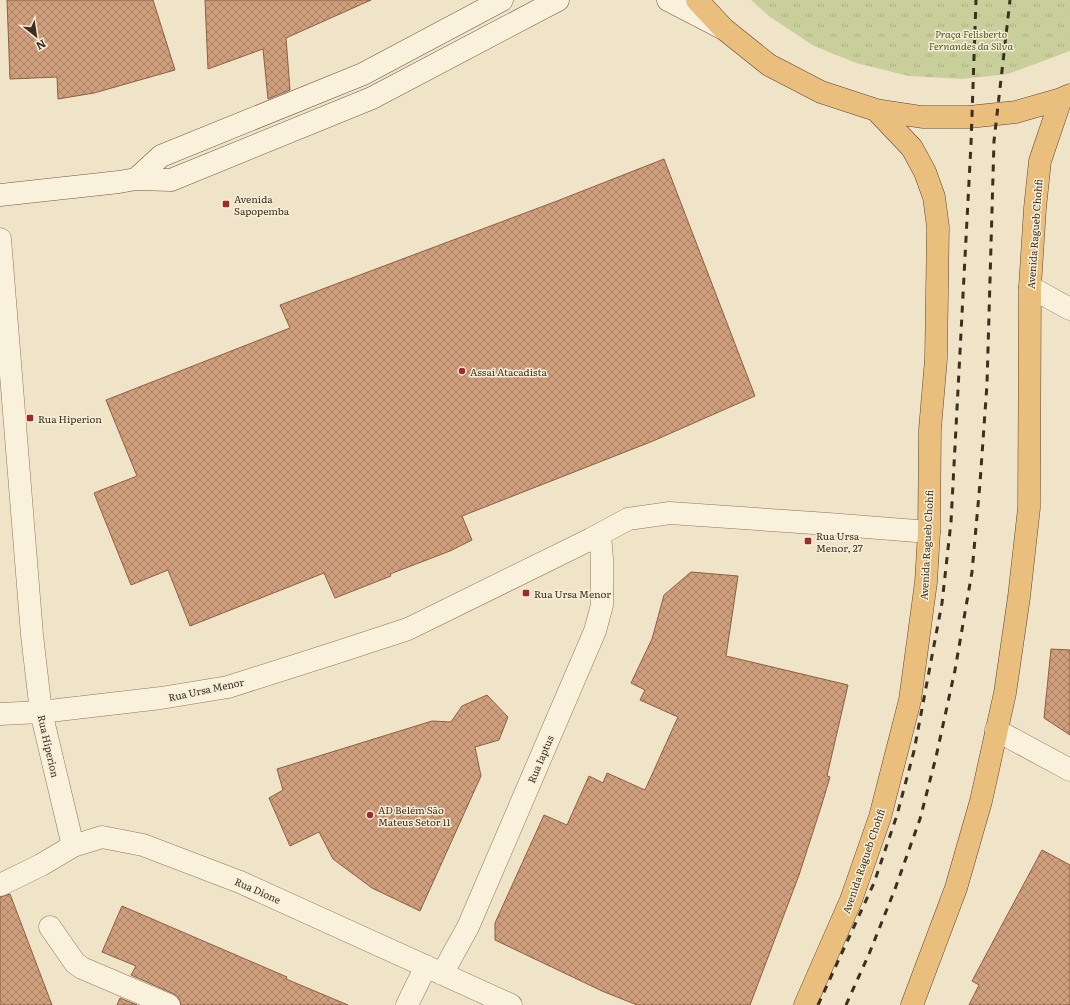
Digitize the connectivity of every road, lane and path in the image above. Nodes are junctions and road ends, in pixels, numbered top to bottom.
1 (502, 0) edge
2 (558, 0) edge
3 (668, 0) edge
4 (697, 0) edge
5 (724, 29) junction
6 (1066, 97) edge
7 (876, 110) junction
8 (136, 179) junction
9 (0, 195) edge
10 (0, 239) edge
11 (1030, 287) junction
12 (1070, 309) edge
13 (929, 532) junction
14 (600, 535) junction
15 (41, 712) junction
16 (0, 714) edge
17 (996, 730) junction
18 (1070, 770) edge
19 (73, 846) junction
20 (0, 885) edge
21 (50, 927) dead end
22 (434, 970) junction
23 (169, 1005) edge
24 (407, 1005) edge
25 (511, 1005) edge
26 (805, 1005) edge
27 (912, 1005) edge

1 - 8 street
2 - 8 street
3 - 5 street
4 - 5 highway
5 - 7 highway
6 - 7 highway
6 - 11 highway, Avenida Ragueb Chohfi
7 - 13 highway, Avenida Ragueb Chohfi
8 - 9 street
10 - 15 street, Rua Hiperion
11 - 12 street
11 - 17 highway, Avenida Ragueb Chohfi
13 - 14 street, Rua Ursa Menor
13 - 26 highway, Avenida Ragueb Chohfi
14 - 15 street, Rua Ursa Menor
14 - 22 street, Rua Iaptus
15 - 16 street, Rua Ursa Menor
15 - 19 street, Rua Hiperion
17 - 18 street
17 - 27 highway, Avenida Ragueb Chohfi
19 - 20 street, Rua Dione
19 - 22 street, Rua Dione
21 - 23 street
22 - 24 street, Rua Iaptus
22 - 25 street, Rua Dione

